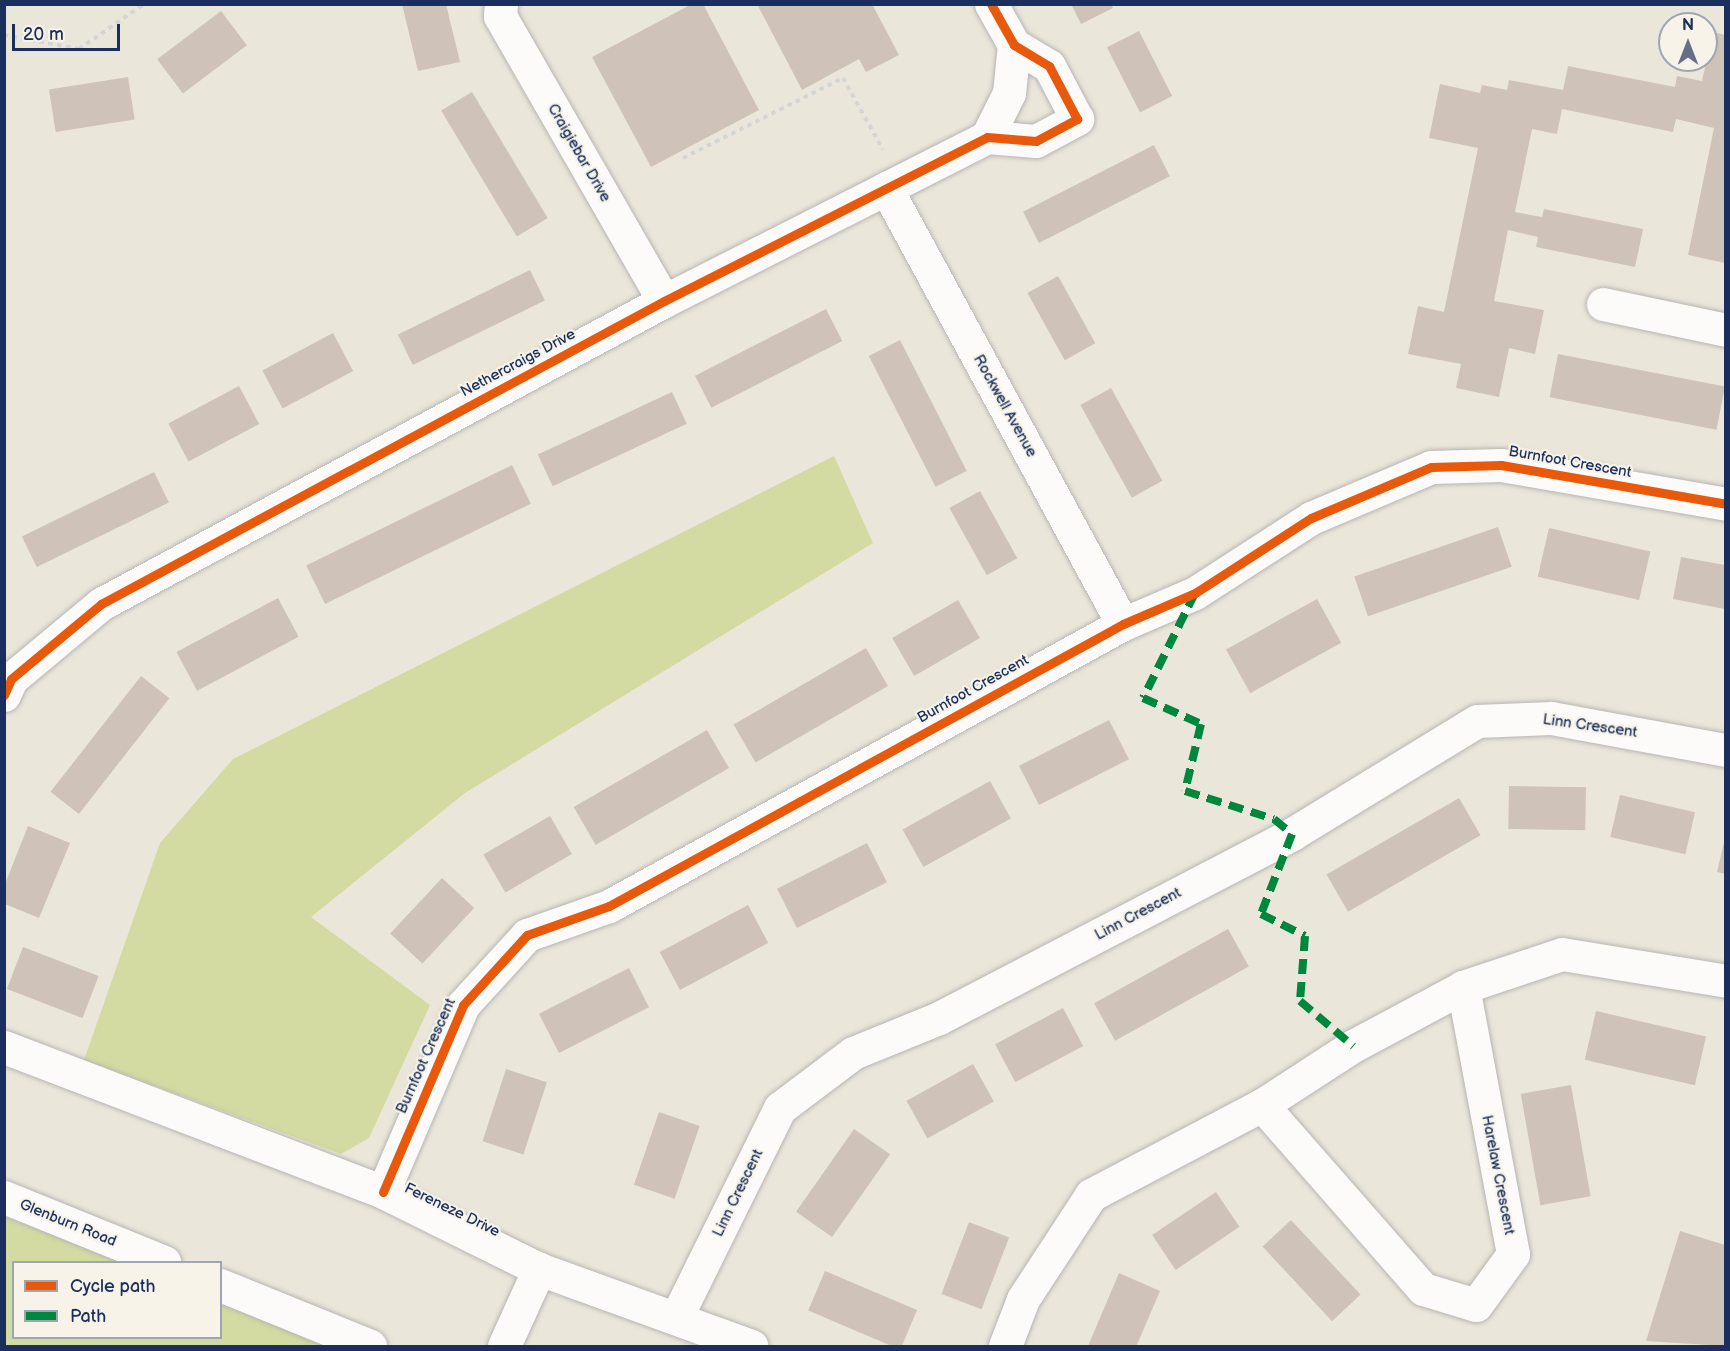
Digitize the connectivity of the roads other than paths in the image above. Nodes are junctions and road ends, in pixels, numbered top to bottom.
1 (501, 4) edge
2 (992, 4) edge
3 (1014, 45) junction
4 (987, 137) junction
5 (893, 184) junction
6 (664, 301) junction
7 (1603, 304) dead end
8 (1725, 330) edge
9 (1725, 504) edge
10 (1123, 624) junction
11 (7, 682) edge
12 (1725, 750) edge
13 (1725, 981) edge
14 (1463, 987) junction
15 (4, 1047) edge
16 (1262, 1105) junction
17 (383, 1192) junction
18 (4, 1197) edge
19 (159, 1261) edge
20 (539, 1269) junction
21 (222, 1287) edge
22 (677, 1316) junction
23 (370, 1347) edge
24 (504, 1347) edge
25 (752, 1347) edge
26 (1005, 1347) edge

1 - 6 street, Craigiebar Drive
2 - 3 street
3 - 4 street
3 - 4 street
4 - 5 street, Nethercraigs Drive
5 - 6 street, Nethercraigs Drive
5 - 10 street, Rockwell Avenue
6 - 11 street, Nethercraigs Drive
7 - 8 street
9 - 10 street, Burnfoot Crescent
10 - 17 street, Burnfoot Crescent
12 - 22 street, Linn Crescent
13 - 14 street
14 - 16 street
14 - 16 street, Harelaw Crescent
15 - 17 street, Fereneze Drive
16 - 26 street
17 - 20 street, Fereneze Drive
18 - 19 street, Glenburn Road
20 - 22 street, Fereneze Drive
20 - 24 street
21 - 23 street
22 - 25 street, Fereneze Drive

